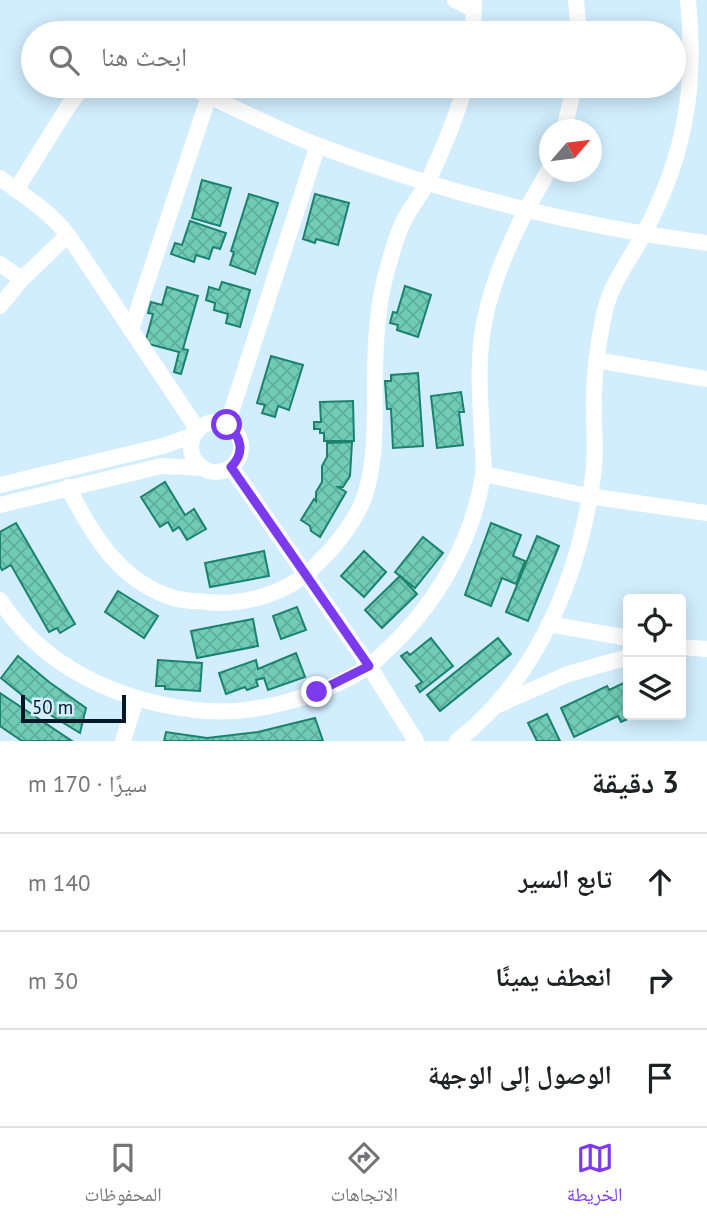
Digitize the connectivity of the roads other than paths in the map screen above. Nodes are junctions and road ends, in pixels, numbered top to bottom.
1 (455, 0) edge
2 (576, 0) edge
3 (688, 0) edge
4 (474, 5) edge
5 (578, 21) edge
6 (74, 98) edge
7 (208, 98) edge
8 (213, 98) edge
9 (461, 98) edge
10 (571, 98) edge
11 (566, 119) edge
12 (318, 145) junction
13 (0, 178) edge
14 (428, 182) junction
15 (542, 182) edge
16 (16, 190) junction
17 (526, 211) junction
18 (68, 235) junction
19 (643, 235) junction
20 (707, 243) edge
21 (0, 264) edge
22 (22, 279) junction
23 (0, 306) edge
24 (131, 330) junction
25 (596, 360) junction
26 (707, 379) edge
27 (227, 425) junction
28 (196, 432) junction
29 (231, 467) junction
30 (203, 468) junction
31 (484, 474) junction
32 (0, 485) edge
33 (68, 487) junction
34 (589, 496) junction
35 (0, 505) edge
36 (707, 513) edge
37 (306, 575) junction
38 (0, 600) edge
39 (549, 624) junction
40 (623, 637) edge
41 (686, 647) edge
42 (707, 649) edge
43 (623, 658) edge
44 (369, 666) junction
45 (136, 699) junction
46 (492, 708) junction
47 (123, 741) edge
48 (416, 741) edge
49 (457, 741) edge

1 - 4 street
2 - 5 street
3 - 19 street
6 - 16 street
7 - 24 street
8 - 12 street
9 - 14 street
10 - 11 street
12 - 14 street
12 - 27 street
13 - 16 street
14 - 17 street
14 - 37 street
15 - 17 street
16 - 18 street
17 - 19 street
17 - 31 street
18 - 22 street
18 - 24 street
19 - 20 street
19 - 25 street
21 - 22 street
22 - 23 street
24 - 28 street
25 - 26 street
25 - 34 street
27 - 28 street
27 - 29 street
28 - 30 street
28 - 32 street
29 - 30 street
29 - 37 street
30 - 33 street
31 - 34 street
31 - 44 street
33 - 35 street
33 - 37 street
34 - 36 street
34 - 39 street
37 - 44 street
38 - 45 street
39 - 40 street
39 - 46 street
41 - 42 street
43 - 46 street
44 - 45 street
44 - 48 street
45 - 47 street
46 - 49 street

